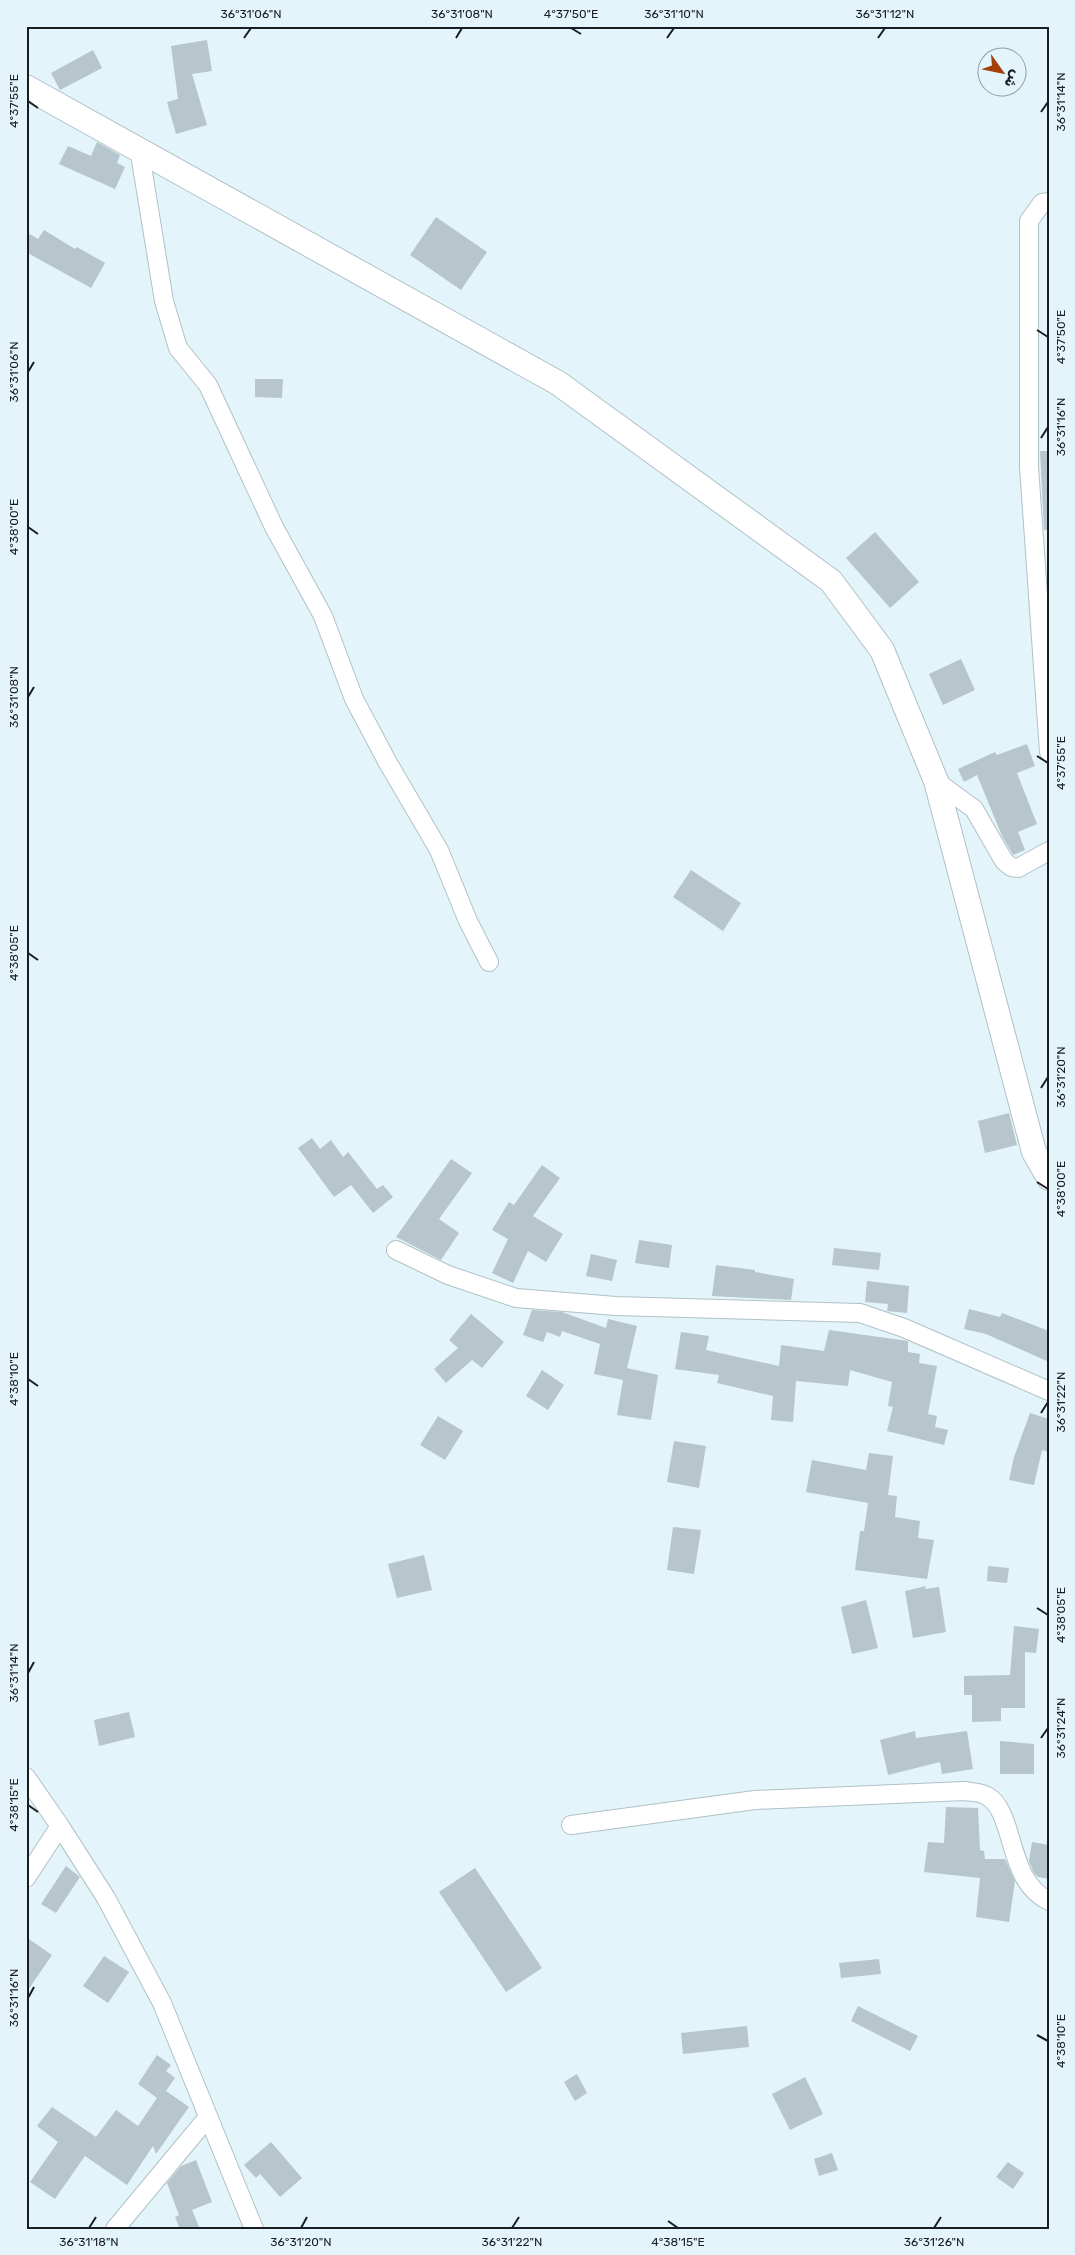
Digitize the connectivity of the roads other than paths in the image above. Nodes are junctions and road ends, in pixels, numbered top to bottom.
1 (26, 87) edge
2 (138, 148) junction
3 (1049, 202) edge
4 (1049, 752) edge
5 (936, 781) junction
6 (1049, 851) edge
7 (489, 962) dead end
8 (1049, 1178) edge
9 (396, 1250) dead end
10 (1049, 1391) edge
11 (26, 1777) edge
12 (570, 1825) dead end
13 (60, 1826) junction
14 (26, 1878) edge
15 (1049, 1901) edge
16 (208, 2117) junction
17 (115, 2229) edge
18 (254, 2229) edge

1 - 2 street
2 - 5 street
2 - 7 street
3 - 4 street
5 - 6 street
5 - 8 street
9 - 10 street
11 - 13 street
12 - 15 street
13 - 14 street
13 - 16 street
16 - 17 street
16 - 18 street

